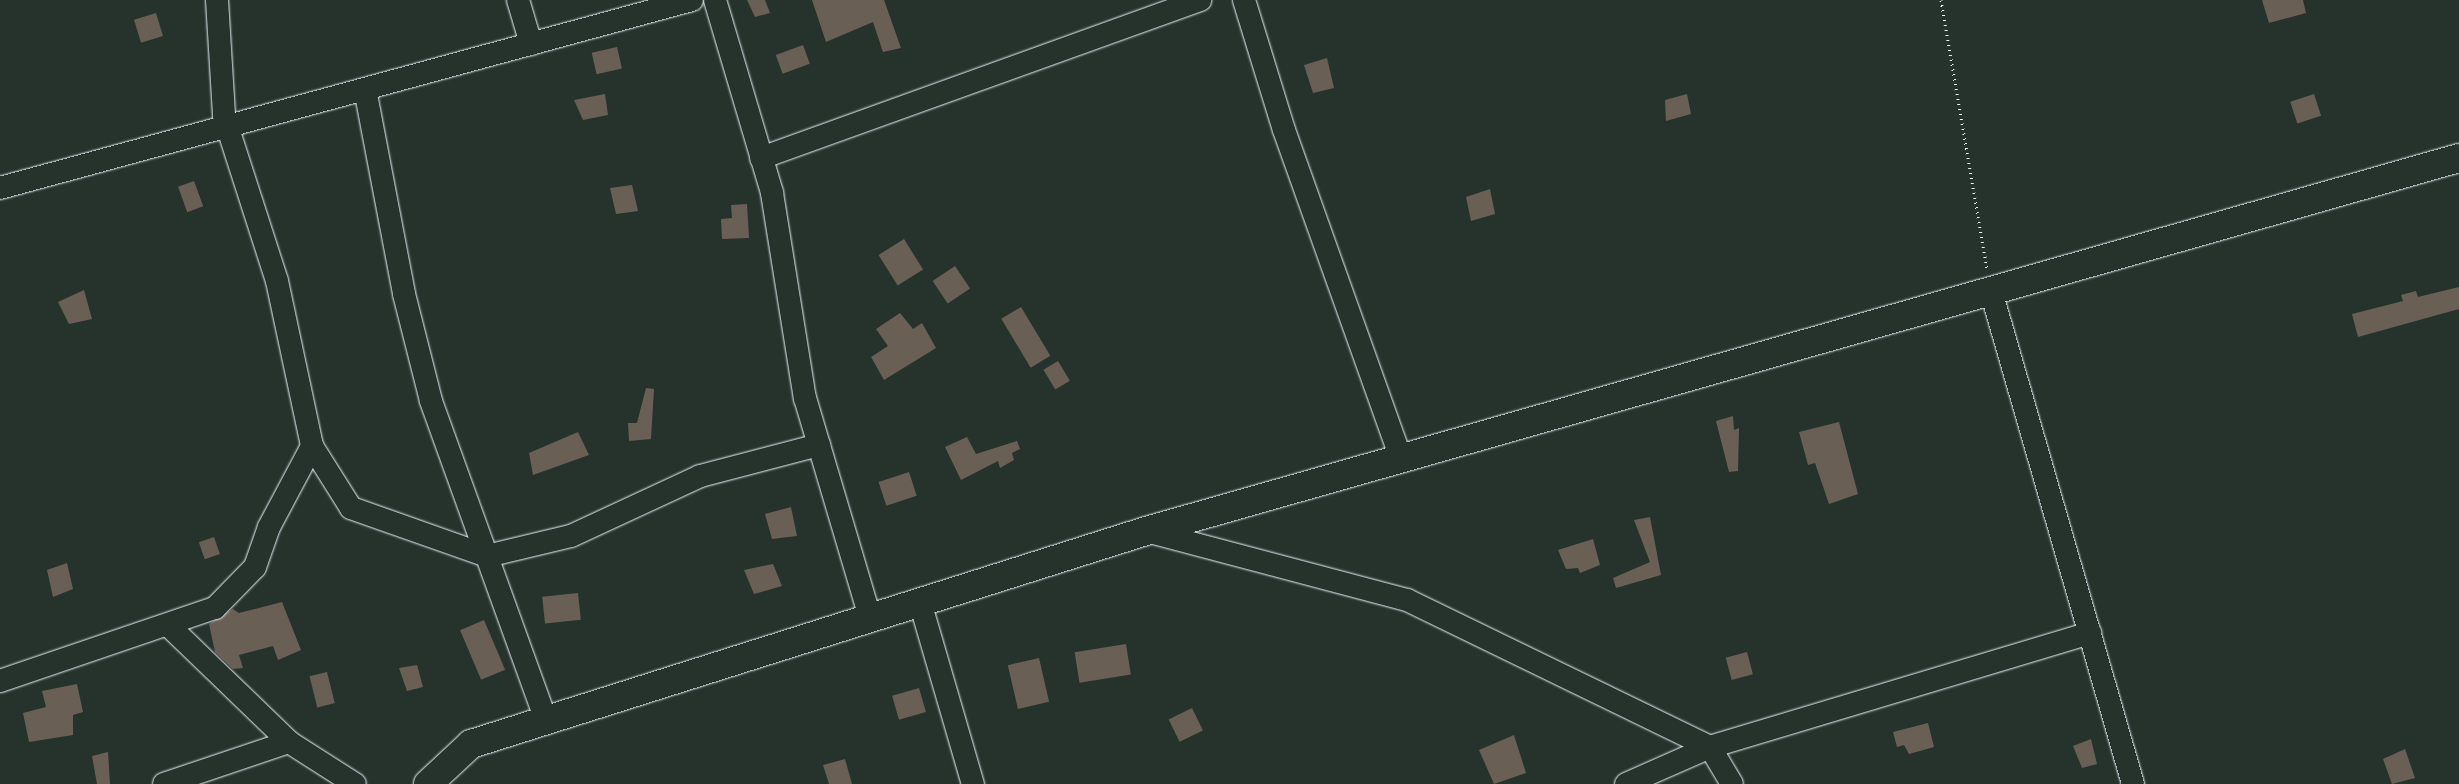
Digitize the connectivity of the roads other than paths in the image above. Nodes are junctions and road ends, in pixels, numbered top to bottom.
1 (217, 0) edge
2 (518, 0) edge
3 (692, 0) edge
4 (715, 0) edge
5 (1200, 0) edge
6 (1244, 0) edge
7 (531, 44) junction
8 (365, 89) junction
9 (227, 126) junction
10 (762, 158) junction
11 (2459, 158) edge
12 (0, 188) edge
13 (1991, 291) junction
14 (819, 445) junction
15 (312, 446) junction
16 (1400, 459) junction
17 (1146, 532) junction
18 (487, 556) junction
19 (920, 602) junction
20 (870, 618) junction
21 (168, 625) junction
22 (2090, 633) junction
23 (0, 681) edge
24 (546, 720) junction
25 (289, 742) junction
26 (1710, 747) junction
27 (164, 784) edge
28 (355, 784) edge
29 (428, 784) edge
30 (973, 784) edge
31 (1626, 784) edge
32 (1732, 784) edge
33 (2133, 784) edge

1 - 9 street
2 - 7 street
3 - 7 street
4 - 10 street
5 - 10 street
6 - 16 street
7 - 8 street
8 - 9 street
8 - 18 street
9 - 12 street
9 - 15 street
10 - 14 street
11 - 13 main road
13 - 16 main road
13 - 22 street
14 - 18 street
14 - 20 street
15 - 18 street
15 - 21 street
16 - 17 main road
17 - 19 main road
17 - 26 street
18 - 24 street
19 - 20 main road
19 - 30 street
20 - 24 main road
21 - 23 street
21 - 25 street
22 - 26 street
22 - 33 street
24 - 29 main road
25 - 27 street
25 - 28 street
26 - 31 street
26 - 32 street

